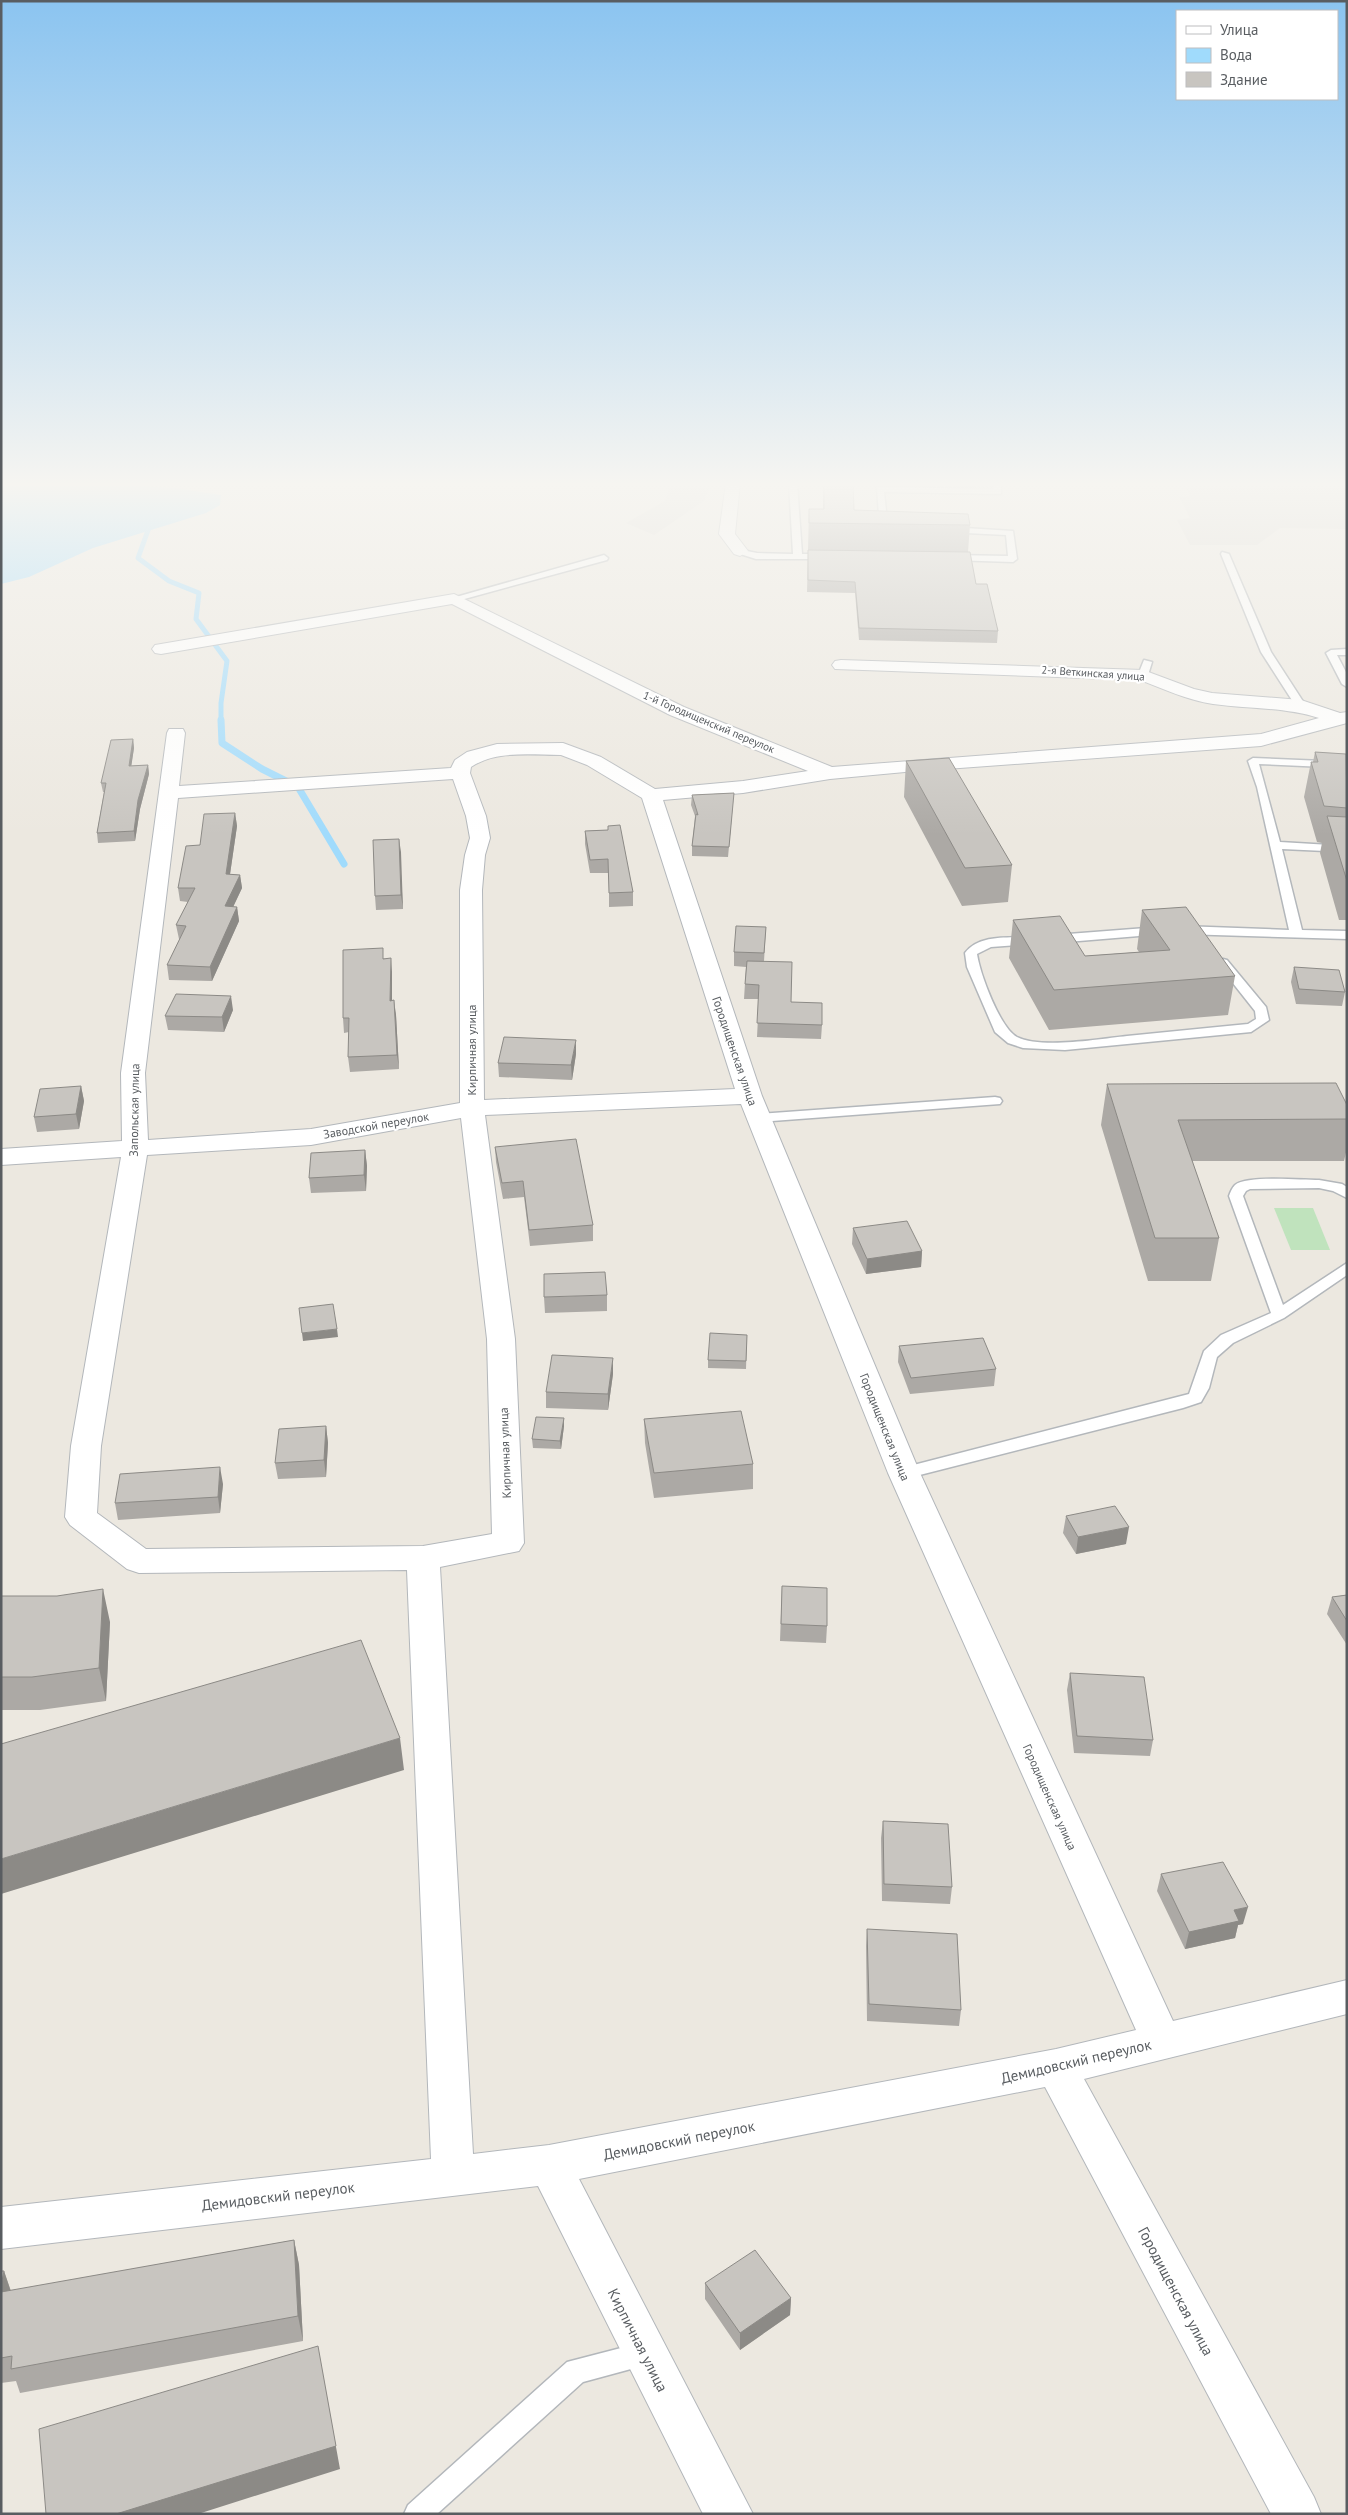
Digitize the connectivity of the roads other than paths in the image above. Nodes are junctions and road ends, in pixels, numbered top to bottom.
1 (446, 600) edge
2 (457, 600) edge
3 (1244, 600) edge
4 (160, 649) dead end
5 (1347, 652) edge
6 (841, 665) dead end
7 (1347, 684) edge
8 (1301, 706) junction
9 (1343, 718) edge
10 (176, 733) dead end
11 (1245, 741) junction
12 (1253, 761) junction
13 (1347, 765) edge
14 (460, 773) junction
15 (830, 774) junction
16 (169, 793) junction
17 (651, 795) junction
18 (1276, 845) junction
19 (1347, 849) edge
20 (1196, 929) junction
21 (1296, 932) junction
22 (1347, 935) edge
23 (995, 1101) dead end
24 (754, 1107) junction
25 (472, 1108) junction
26 (135, 1149) junction
27 (1, 1157) edge
28 (1347, 1194) edge
29 (1347, 1268) edge
30 (1278, 1315) junction
31 (904, 1473) junction
32 (423, 1558) junction
33 (1347, 1997) edge
34 (1162, 2042) junction
35 (1056, 2067) junction
36 (548, 2165) junction
37 (453, 2176) junction
38 (1, 2228) edge
39 (646, 2353) junction
40 (417, 2514) edge
41 (729, 2514) edge
42 (1297, 2514) edge

1 - 4 street
2 - 15 street, 1-й Городищенский переулок
3 - 8 lane
5 - 7 lane
6 - 8 street, 2-я Веткинская улица
8 - 9 street, 2-я Веткинская улица
9 - 11 street
10 - 16 street, Запольская улица
11 - 12 lane
11 - 15 street
12 - 13 lane
12 - 18 lane
14 - 16 street
14 - 17 street
14 - 25 street, Кирпичная улица
15 - 17 street
16 - 26 street, Запольская улица
17 - 24 street, Городищенская улица
18 - 19 lane
18 - 21 lane
20 - 20 lane
20 - 21 lane
21 - 22 lane
23 - 24 lane
24 - 25 street, Заводской переулок
24 - 31 street, Городищенская улица
25 - 26 street, Заводской переулок
25 - 32 street, Кирпичная улица
26 - 27 street, Заводской переулок
26 - 32 street, Запольская улица
28 - 30 lane
29 - 30 lane
30 - 31 lane
31 - 34 street, Городищенская улица
32 - 37 street
33 - 34 street, Демидовский переулок
34 - 35 street, Демидовский переулок
35 - 36 street, Демидовский переулок
35 - 42 street, Городищенская улица
36 - 37 street, Демидовский переулок
36 - 39 street, Кирпичная улица
37 - 38 street, Демидовский переулок
39 - 40 lane
39 - 41 street, Кирпичная улица

